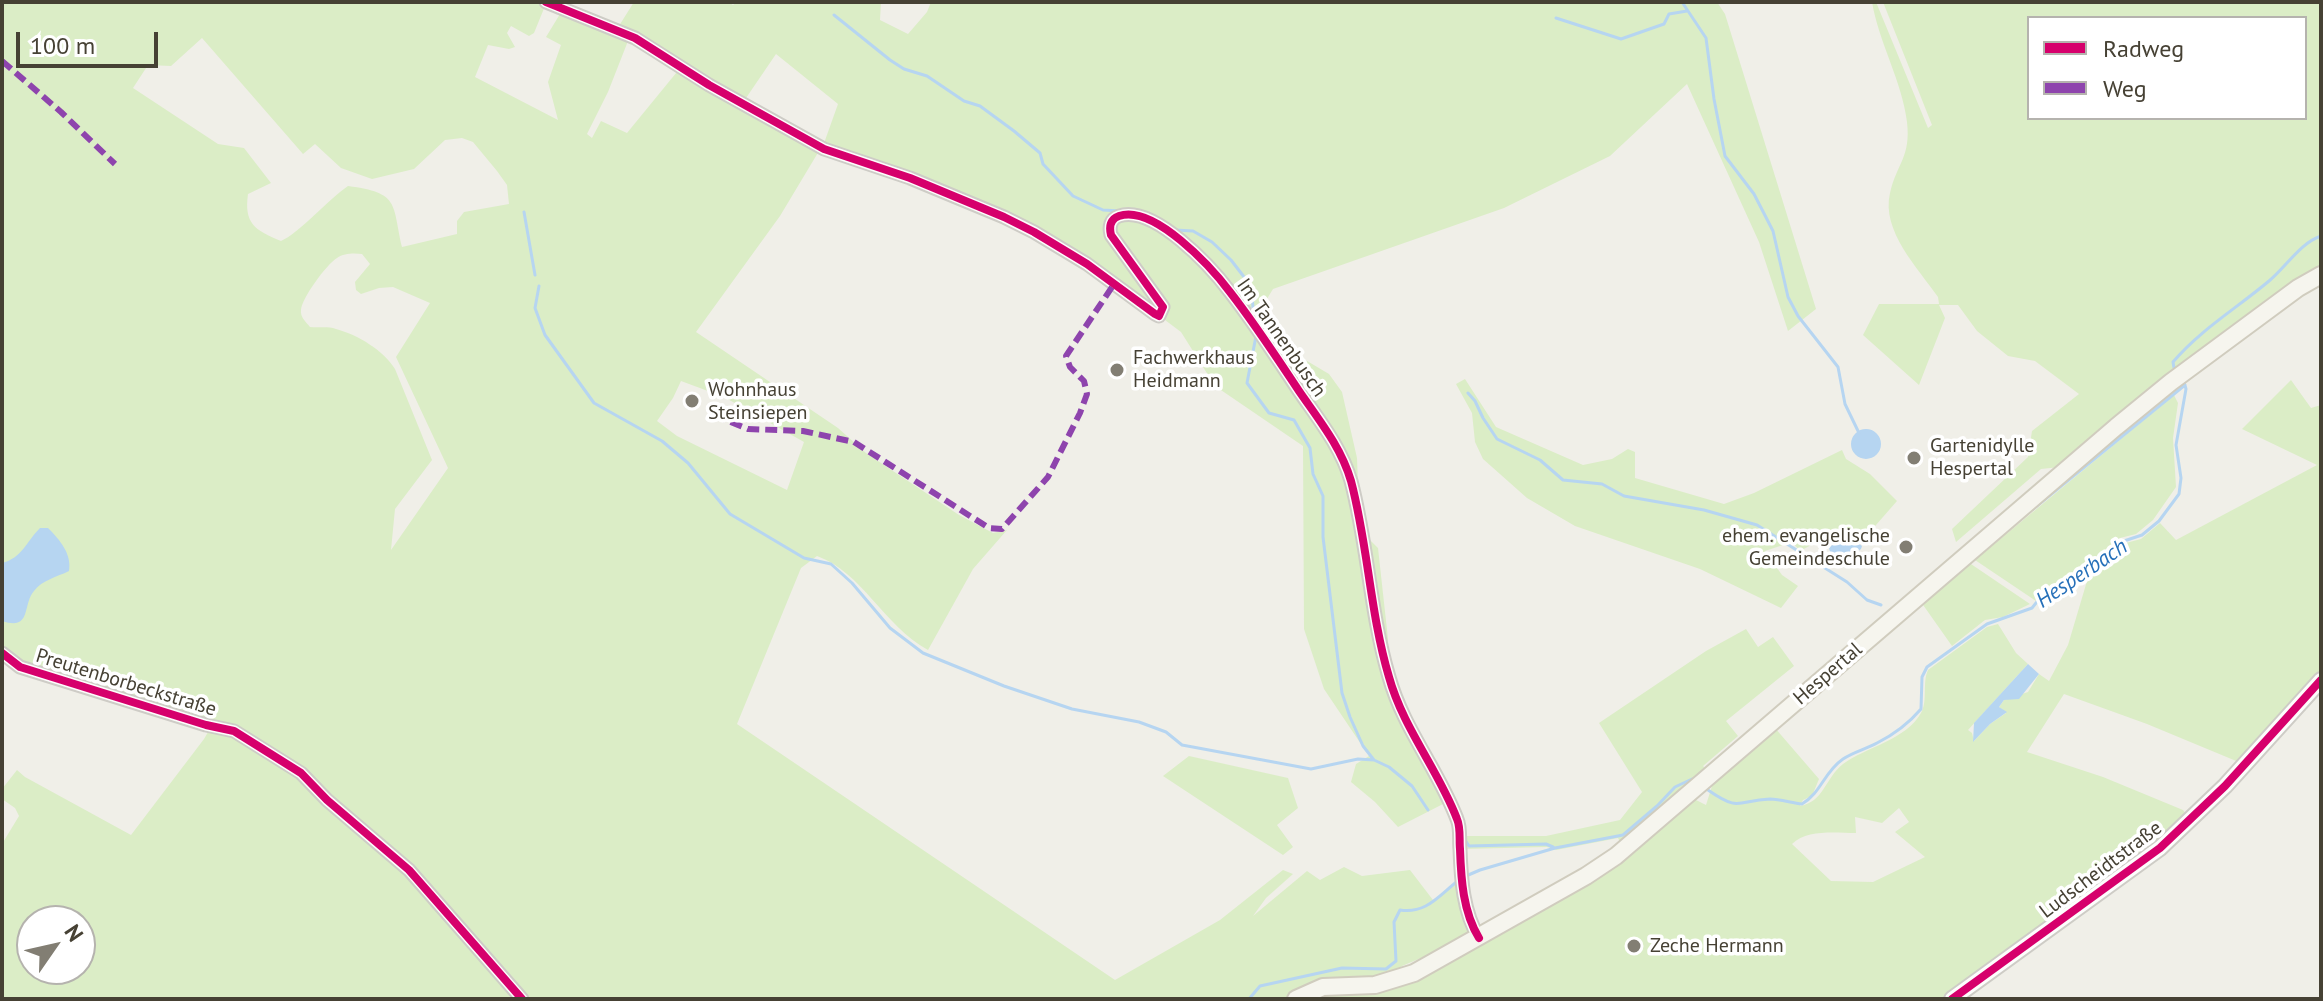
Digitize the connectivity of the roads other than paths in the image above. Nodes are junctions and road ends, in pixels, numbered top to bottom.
1 (546, 2) edge
2 (2321, 275) edge
3 (2, 653) edge
4 (2321, 680) edge
5 (1479, 938) junction
6 (522, 999) edge
7 (1296, 999) edge
8 (1952, 999) edge

1 - 5 street, Im Tannenbusch
2 - 5 main road, Hespertal
3 - 6 street, Preutenborbeckstraße
4 - 8 street, Ludscheidtstraße
5 - 7 main road, Hespertal

